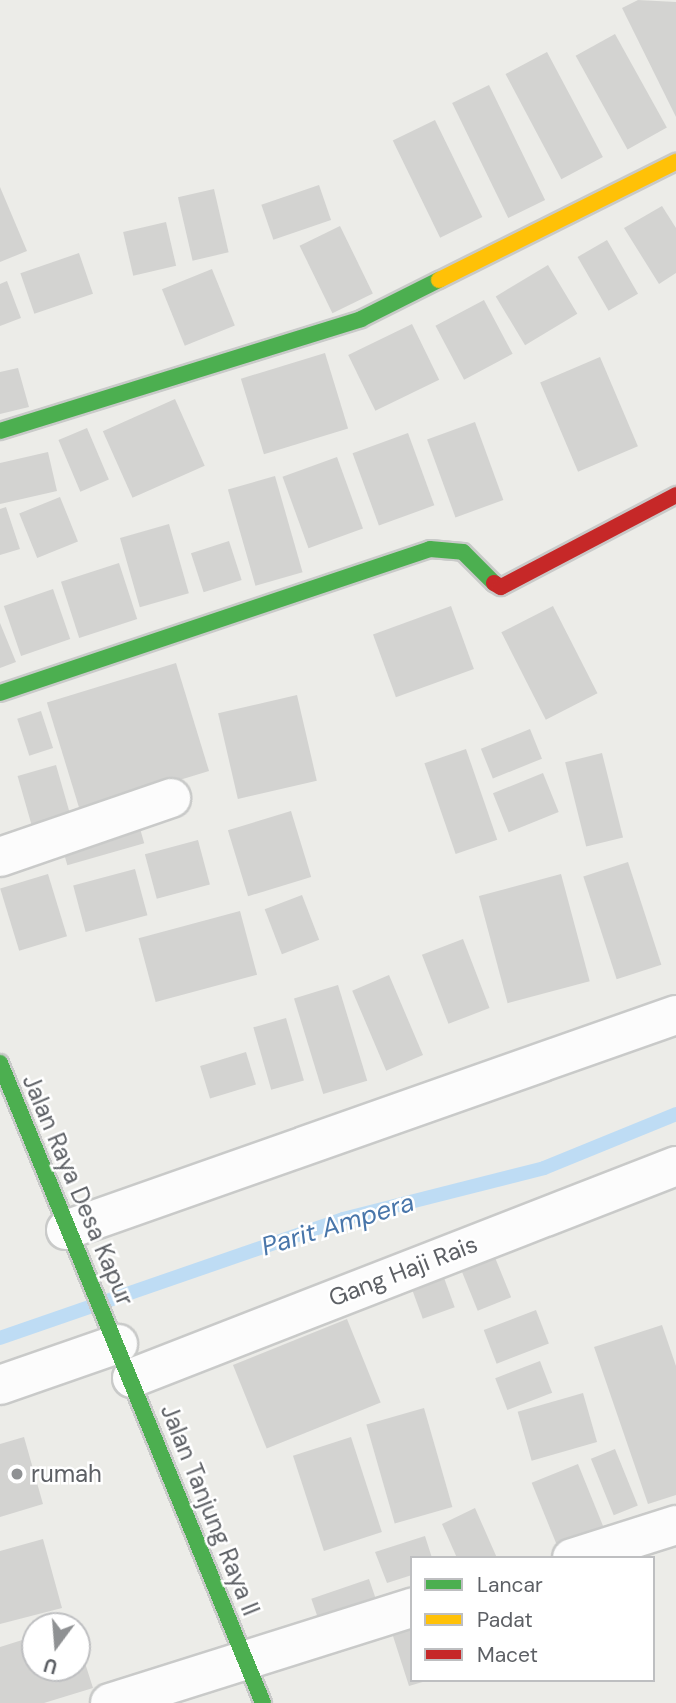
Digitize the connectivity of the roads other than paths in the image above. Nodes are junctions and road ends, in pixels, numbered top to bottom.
1 (676, 162) edge
2 (0, 431) edge
3 (676, 495) edge
4 (0, 693) edge
5 (171, 798) dead end
6 (0, 857) edge
7 (676, 1015) edge
8 (0, 1063) edge
9 (676, 1166) edge
10 (69, 1237) junction
11 (121, 1352) junction
12 (0, 1385) edge
13 (676, 1525) edge
14 (578, 1556) edge
15 (410, 1609) edge
16 (247, 1661) junction
17 (110, 1703) edge
18 (263, 1703) edge

1 - 2 street
3 - 4 street
5 - 6 street
7 - 10 street
8 - 10 street, Jalan Raya Desa Kapur
9 - 11 street, Gang Haji Rais
10 - 11 street, Jalan Raya Desa Kapur
11 - 12 street, Gang Haji Rais
11 - 16 street, Jalan Tanjung Raya II
13 - 14 street
15 - 16 street
16 - 17 street
16 - 18 street, Jalan Tanjung Raya II

